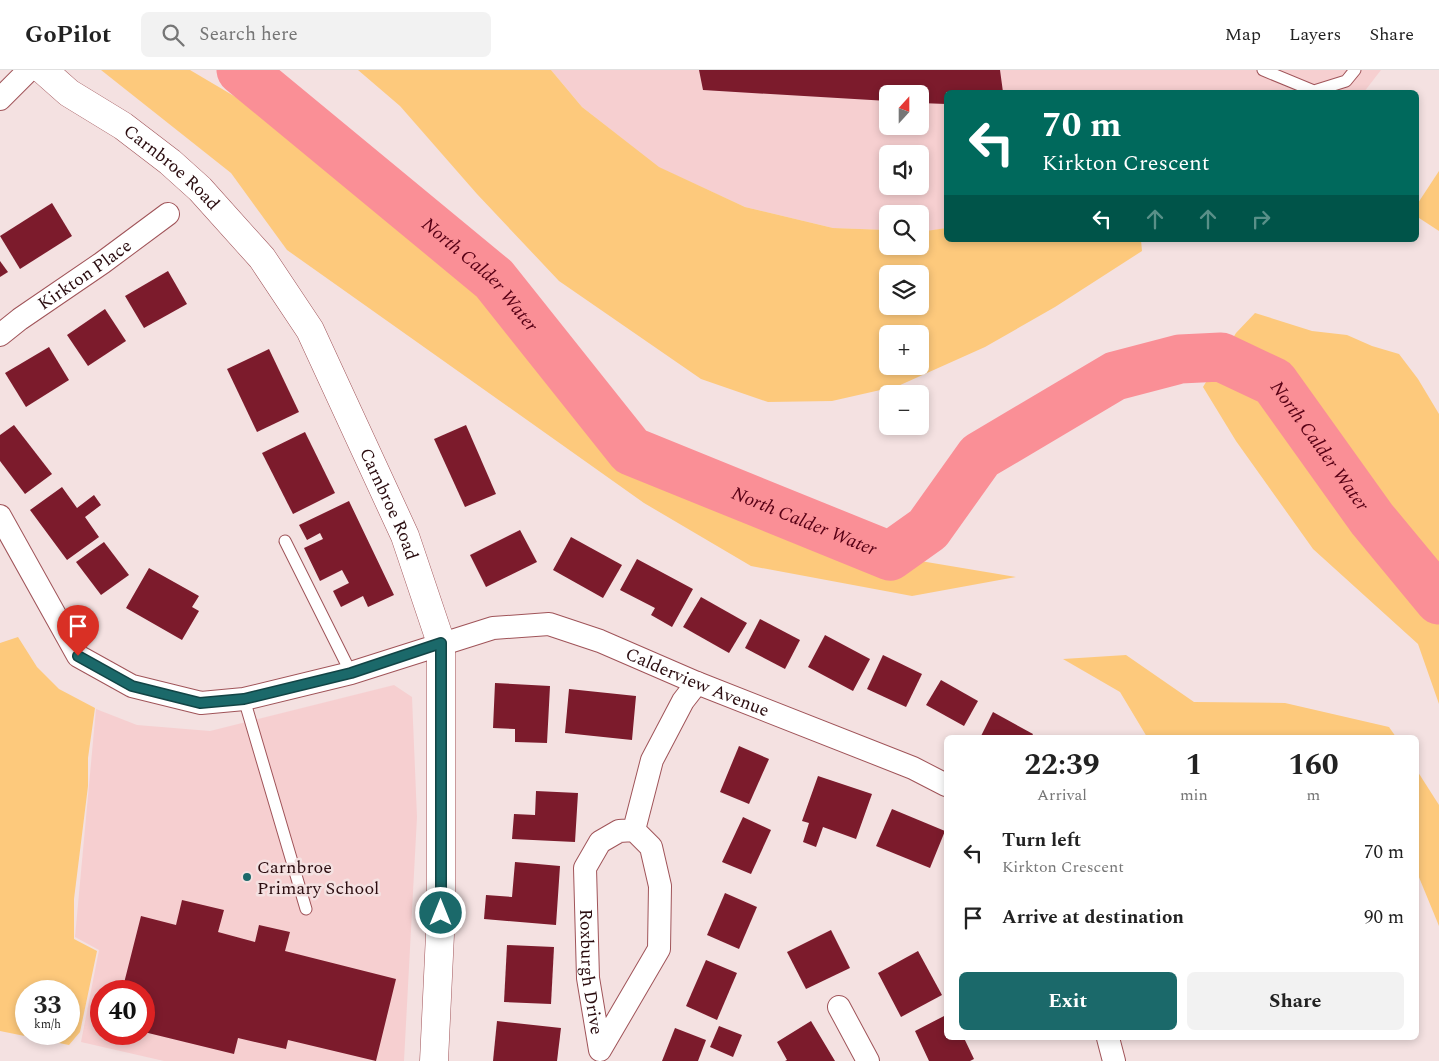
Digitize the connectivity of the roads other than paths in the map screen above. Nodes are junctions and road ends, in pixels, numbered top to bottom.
1 (29, 70) edge
2 (43, 70) edge
3 (1263, 70) edge
4 (1355, 70) edge
5 (1312, 90) edge
6 (1318, 90) edge
7 (0, 99) edge
8 (168, 214) dead end
9 (0, 335) edge
10 (0, 516) edge
11 (285, 542) dead end
12 (441, 643) junction
13 (351, 673) junction
14 (697, 683) junction
15 (244, 699) junction
16 (944, 784) edge
17 (634, 830) junction
18 (306, 909) dead end
19 (840, 1007) dead end
20 (1109, 1040) edge
21 (434, 1061) edge
22 (868, 1061) edge
23 (1114, 1061) edge

1 - 7 street
2 - 12 street, Carnbroe Road
3 - 5 lane
4 - 6 lane
8 - 9 street, Kirkton Place
10 - 15 street, Calderview Avenue
11 - 13 lane
12 - 13 street, Calderview Avenue
12 - 14 street, Calderview Avenue
12 - 21 street, Carnbroe Road
13 - 15 street, Calderview Avenue
14 - 16 street, Calderview Avenue
14 - 17 street
15 - 18 lane
17 - 17 street, Roxburgh Drive
19 - 22 street
20 - 23 street

